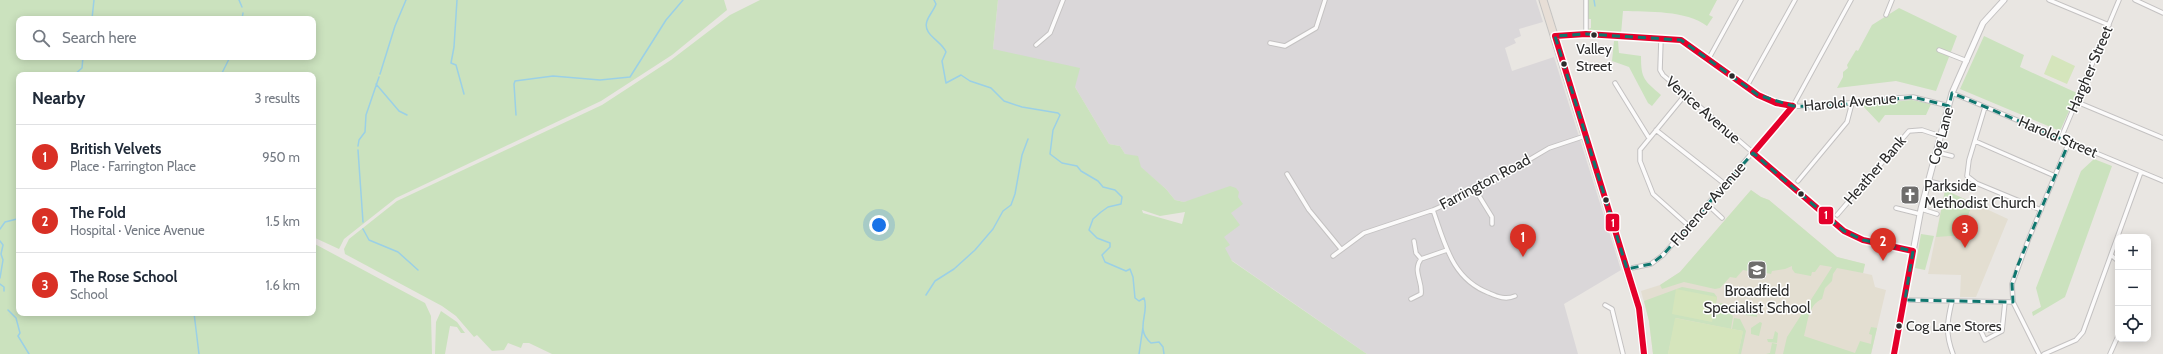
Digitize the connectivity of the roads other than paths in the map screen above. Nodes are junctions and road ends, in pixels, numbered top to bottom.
1 (1063, 0) edge
2 (1325, 0) edge
3 (1543, 0) edge
4 (1586, 0) edge
5 (1741, 0) edge
6 (1795, 0) edge
7 (1849, 0) edge
8 (1892, 0) edge
9 (2004, 0) edge
10 (2049, 0) edge
11 (2119, 0) edge
12 (2134, 0) edge
13 (2150, 0) edge
14 (2148, 6) junction
15 (2163, 13) edge
16 (1886, 15) dead end
17 (2109, 25) junction
18 (1586, 34) junction
19 (1555, 36) junction
20 (1660, 39) junction
21 (1270, 43) dead end
22 (1036, 45) dead end
23 (1939, 50) dead end
24 (1708, 60) junction
25 (1967, 60) junction
26 (1615, 83) dead end
27 (1746, 88) junction
28 (1952, 93) junction
29 (1685, 95) junction
30 (2077, 102) junction
31 (1852, 103) junction
32 (1793, 106) junction
33 (1949, 106) junction
34 (1985, 107) junction
35 (1656, 130) junction
36 (1586, 135) junction
37 (1940, 136) junction
38 (1649, 138) junction
39 (2061, 138) junction
40 (2163, 138) edge
41 (1975, 141) junction
42 (2069, 142) junction
43 (1936, 152) junction
44 (1752, 153) junction
45 (1952, 156) dead end
46 (2141, 172) junction
47 (1287, 174) dead end
48 (2055, 176) junction
49 (1798, 181) dead end
50 (1928, 181) junction
51 (2163, 181) edge
52 (1726, 185) junction
53 (1945, 185) dead end
54 (1476, 191) junction
55 (1708, 205) junction
56 (1896, 208) dead end
57 (1433, 210) junction
58 (2040, 210) junction
59 (1920, 212) junction
60 (1937, 214) dead end
61 (1836, 215) dead end
62 (1722, 218) dead end
63 (1492, 224) dead end
64 (1690, 227) junction
65 (1414, 241) dead end
66 (1341, 249) junction
67 (1447, 250) junction
68 (1913, 252) junction
69 (2111, 255) junction
70 (1333, 256) dead end
71 (2115, 258) edge
72 (1420, 259) junction
73 (1627, 269) junction
74 (1515, 296) dead end
75 (1411, 299) dead end
76 (1905, 300) junction
77 (1952, 301) junction
78 (2005, 302) junction
79 (2013, 302) junction
80 (1605, 305) dead end
81 (2002, 331) junction
82 (2115, 342) edge
83 (1623, 354) edge
84 (1644, 354) edge
85 (1894, 354) edge
86 (1953, 354) edge
87 (2039, 354) edge
88 (2044, 354) edge
89 (2110, 354) edge

1 - 22 street
2 - 21 street
3 - 19 highway
4 - 18 street
5 - 24 street
6 - 27 street
7 - 32 street, Florence Avenue
8 - 16 street
9 - 25 street, Cog Lane
10 - 17 street
11 - 17 street, Hargher Street
12 - 14 street
13 - 14 street
14 - 15 street
17 - 30 street, Hargher Street
18 - 19 street, Harold Avenue
18 - 20 street, Harold Avenue
19 - 36 highway
20 - 24 street, Harold Avenue
20 - 29 street, Venice Avenue
23 - 25 street
24 - 27 street, Harold Avenue
25 - 28 street, Cog Lane
26 - 38 street
27 - 32 street, Harold Avenue
28 - 33 street, Cog Lane
28 - 34 street, Harold Street
29 - 35 street
29 - 44 street, Venice Avenue
30 - 39 street, Hargher Street
30 - 40 street
31 - 32 street, Harold Avenue
31 - 33 street, Harold Avenue
31 - 49 street
32 - 44 street, Florence Avenue
33 - 37 street, Cog Lane
34 - 39 street, Harold Street
34 - 41 street
35 - 38 street
35 - 52 street
36 - 54 street, Farrington Road
36 - 73 highway
37 - 43 street, Cog Lane
37 - 61 street, Heather Bank
38 - 64 street
39 - 42 street, Harold Street
41 - 48 street
41 - 58 street
42 - 46 street, Harold Street
42 - 48 street
43 - 45 street
43 - 50 street, Cog Lane
44 - 52 street, Florence Avenue
44 - 68 street, Venice Avenue
46 - 51 street, Harold Street
46 - 69 street
47 - 66 street
48 - 58 street
50 - 53 street
50 - 59 street, Cog Lane
52 - 55 street, Florence Avenue
54 - 57 street, Farrington Road
54 - 63 street
55 - 62 street
55 - 64 street, Florence Avenue
56 - 59 street
57 - 66 street, Farrington Road
57 - 67 street
58 - 79 street
59 - 60 street
59 - 68 street, Cog Lane
64 - 73 street, Florence Avenue
65 - 72 street
66 - 70 street, Farrington Road
67 - 72 street
67 - 74 street
68 - 76 street, Cog Lane
69 - 71 street
69 - 88 street
72 - 75 street
73 - 84 highway
76 - 77 street
76 - 85 street, Cog Lane
77 - 78 street
77 - 86 street
78 - 79 street
78 - 81 street
79 - 87 street
80 - 83 street
81 - 81 street
82 - 89 street

